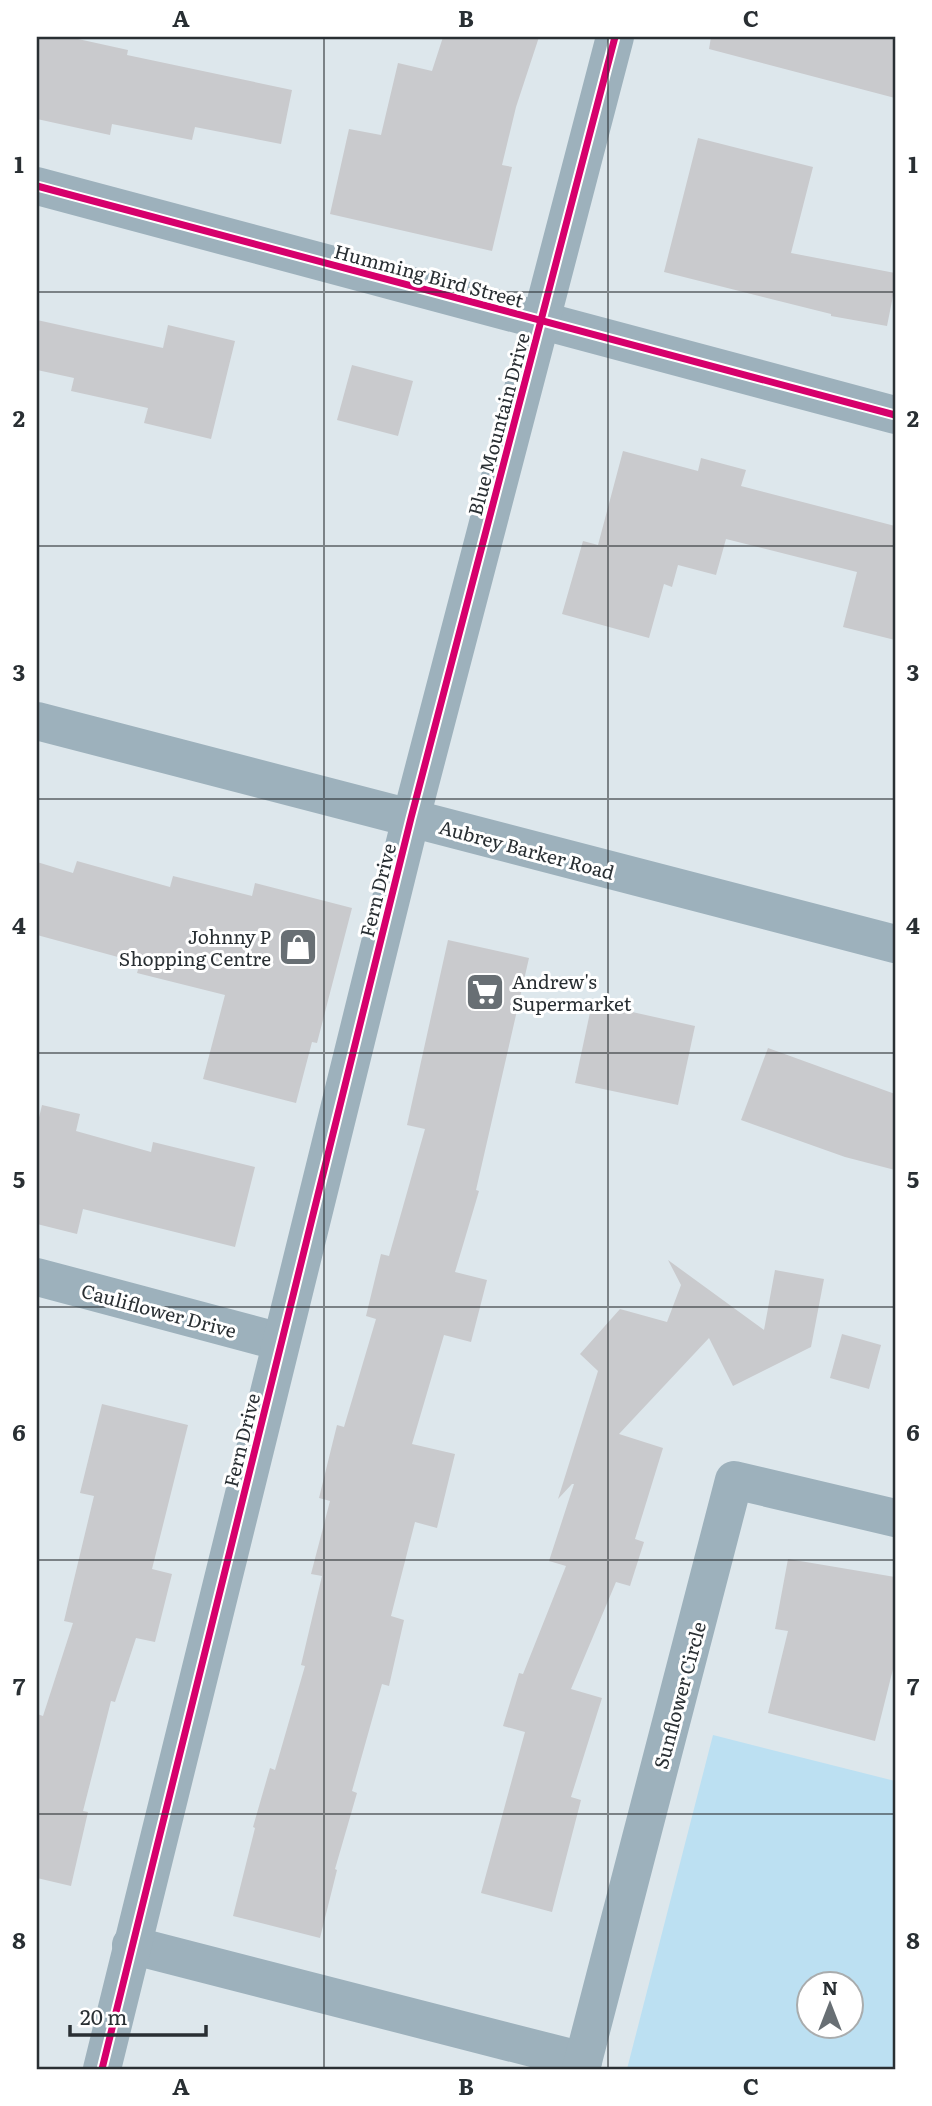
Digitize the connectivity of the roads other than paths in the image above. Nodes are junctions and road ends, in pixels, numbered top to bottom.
1 (615, 37) edge
2 (37, 186) edge
3 (541, 321) junction
4 (895, 415) edge
5 (37, 722) edge
6 (411, 818) junction
7 (895, 944) edge
8 (37, 1277) edge
9 (281, 1342) junction
10 (895, 1518) edge
11 (131, 1945) junction
12 (582, 2065) edge
13 (102, 2069) edge

1 - 3 street, Blue Mountain Drive
2 - 3 street, Humming Bird Street
3 - 4 street, Humming Bird Street
3 - 6 street, Blue Mountain Drive
5 - 6 street, Aubrey Barker Road
6 - 7 street, Aubrey Barker Road
6 - 9 street, Fern Drive
8 - 9 street, Cauliflower Drive
9 - 11 street, Fern Drive
10 - 12 street, Sunflower Circle
11 - 12 street
11 - 13 street, Fern Drive

